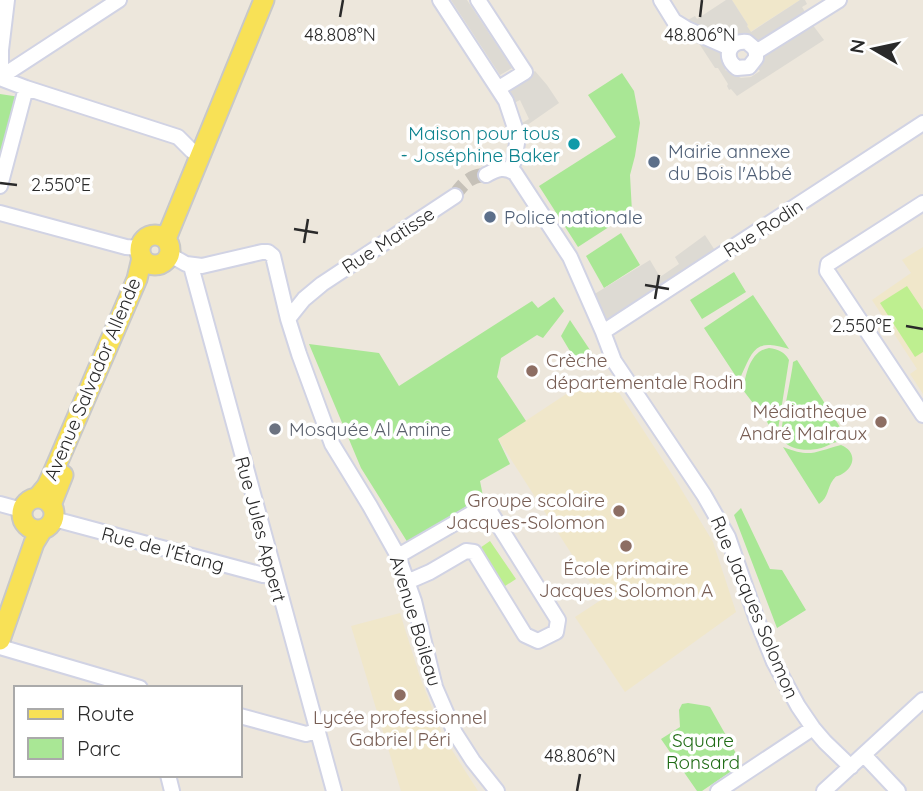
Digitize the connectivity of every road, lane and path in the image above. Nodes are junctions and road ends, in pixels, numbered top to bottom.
1 (7, 0) edge
2 (119, 0) edge
3 (254, 0) edge
4 (264, 0) edge
5 (440, 0) edge
6 (478, 0) edge
7 (661, 0) edge
8 (839, 0) edge
9 (730, 48) junction
10 (756, 52) junction
11 (0, 77) edge
12 (26, 88) junction
13 (499, 88) junction
14 (923, 123) edge
15 (192, 151) junction
16 (510, 170) junction
17 (486, 175) tunnel mouth
18 (0, 186) edge
19 (455, 197) tunnel mouth
20 (923, 203) edge
21 (0, 213) edge
22 (155, 250) junction
23 (191, 266) junction
24 (322, 284) junction
25 (281, 288) junction
26 (288, 319) junction
27 (603, 332) junction
28 (923, 415) edge
29 (0, 504) edge
30 (39, 515) junction
31 (398, 556) junction
32 (274, 576) junction
33 (407, 582) junction
34 (0, 610) edge
35 (0, 640) edge
36 (0, 647) edge
37 (133, 686) edge
38 (923, 700) edge
39 (242, 717) edge
40 (813, 729) junction
41 (317, 731) junction
42 (864, 755) junction
43 (851, 767) junction
44 (334, 791) edge
45 (497, 791) edge
46 (718, 791) edge
47 (824, 791) edge
48 (898, 791) edge

1 - 11 street
2 - 11 street
3 - 15 main road, Avenue Salvador Allende
4 - 22 main road, Avenue Salvador Allende
5 - 13 street
6 - 13 street
7 - 9 street
8 - 10 street
9 - 10 street
9 - 10 street
11 - 12 street
12 - 15 street
12 - 18 street
13 - 16 street
14 - 27 street, Rue Rodin
15 - 22 main road, Avenue Salvador Allende
16 - 17 street
16 - 27 street, Rue Jacques Solomon
19 - 24 street, Rue Matisse
20 - 28 street
21 - 22 street
22 - 23 street
22 - 30 main road, Avenue Salvador Allende
23 - 25 street, Avenue Boileau
23 - 32 street, Rue Jules Appert
24 - 25 street
24 - 26 street, Rue Matisse
25 - 26 street, Avenue Boileau
26 - 31 street, Avenue Boileau
27 - 40 street, Rue Jacques Solomon
29 - 30 street, Rue de l'Étang
30 - 32 street, Rue de l'Étang
30 - 34 main road, Avenue Salvador Allende
30 - 35 main road, Avenue Salvador Allende
31 - 33 street, Avenue Boileau
31 - 33 street
32 - 41 street, Rue Jules Appert
33 - 45 street, Avenue Boileau
36 - 37 street
38 - 42 street
39 - 41 street
40 - 43 street, Rue Jacques Solomon
40 - 46 street
41 - 44 street, Rue Jules Appert
42 - 43 street
42 - 48 street
43 - 47 street

